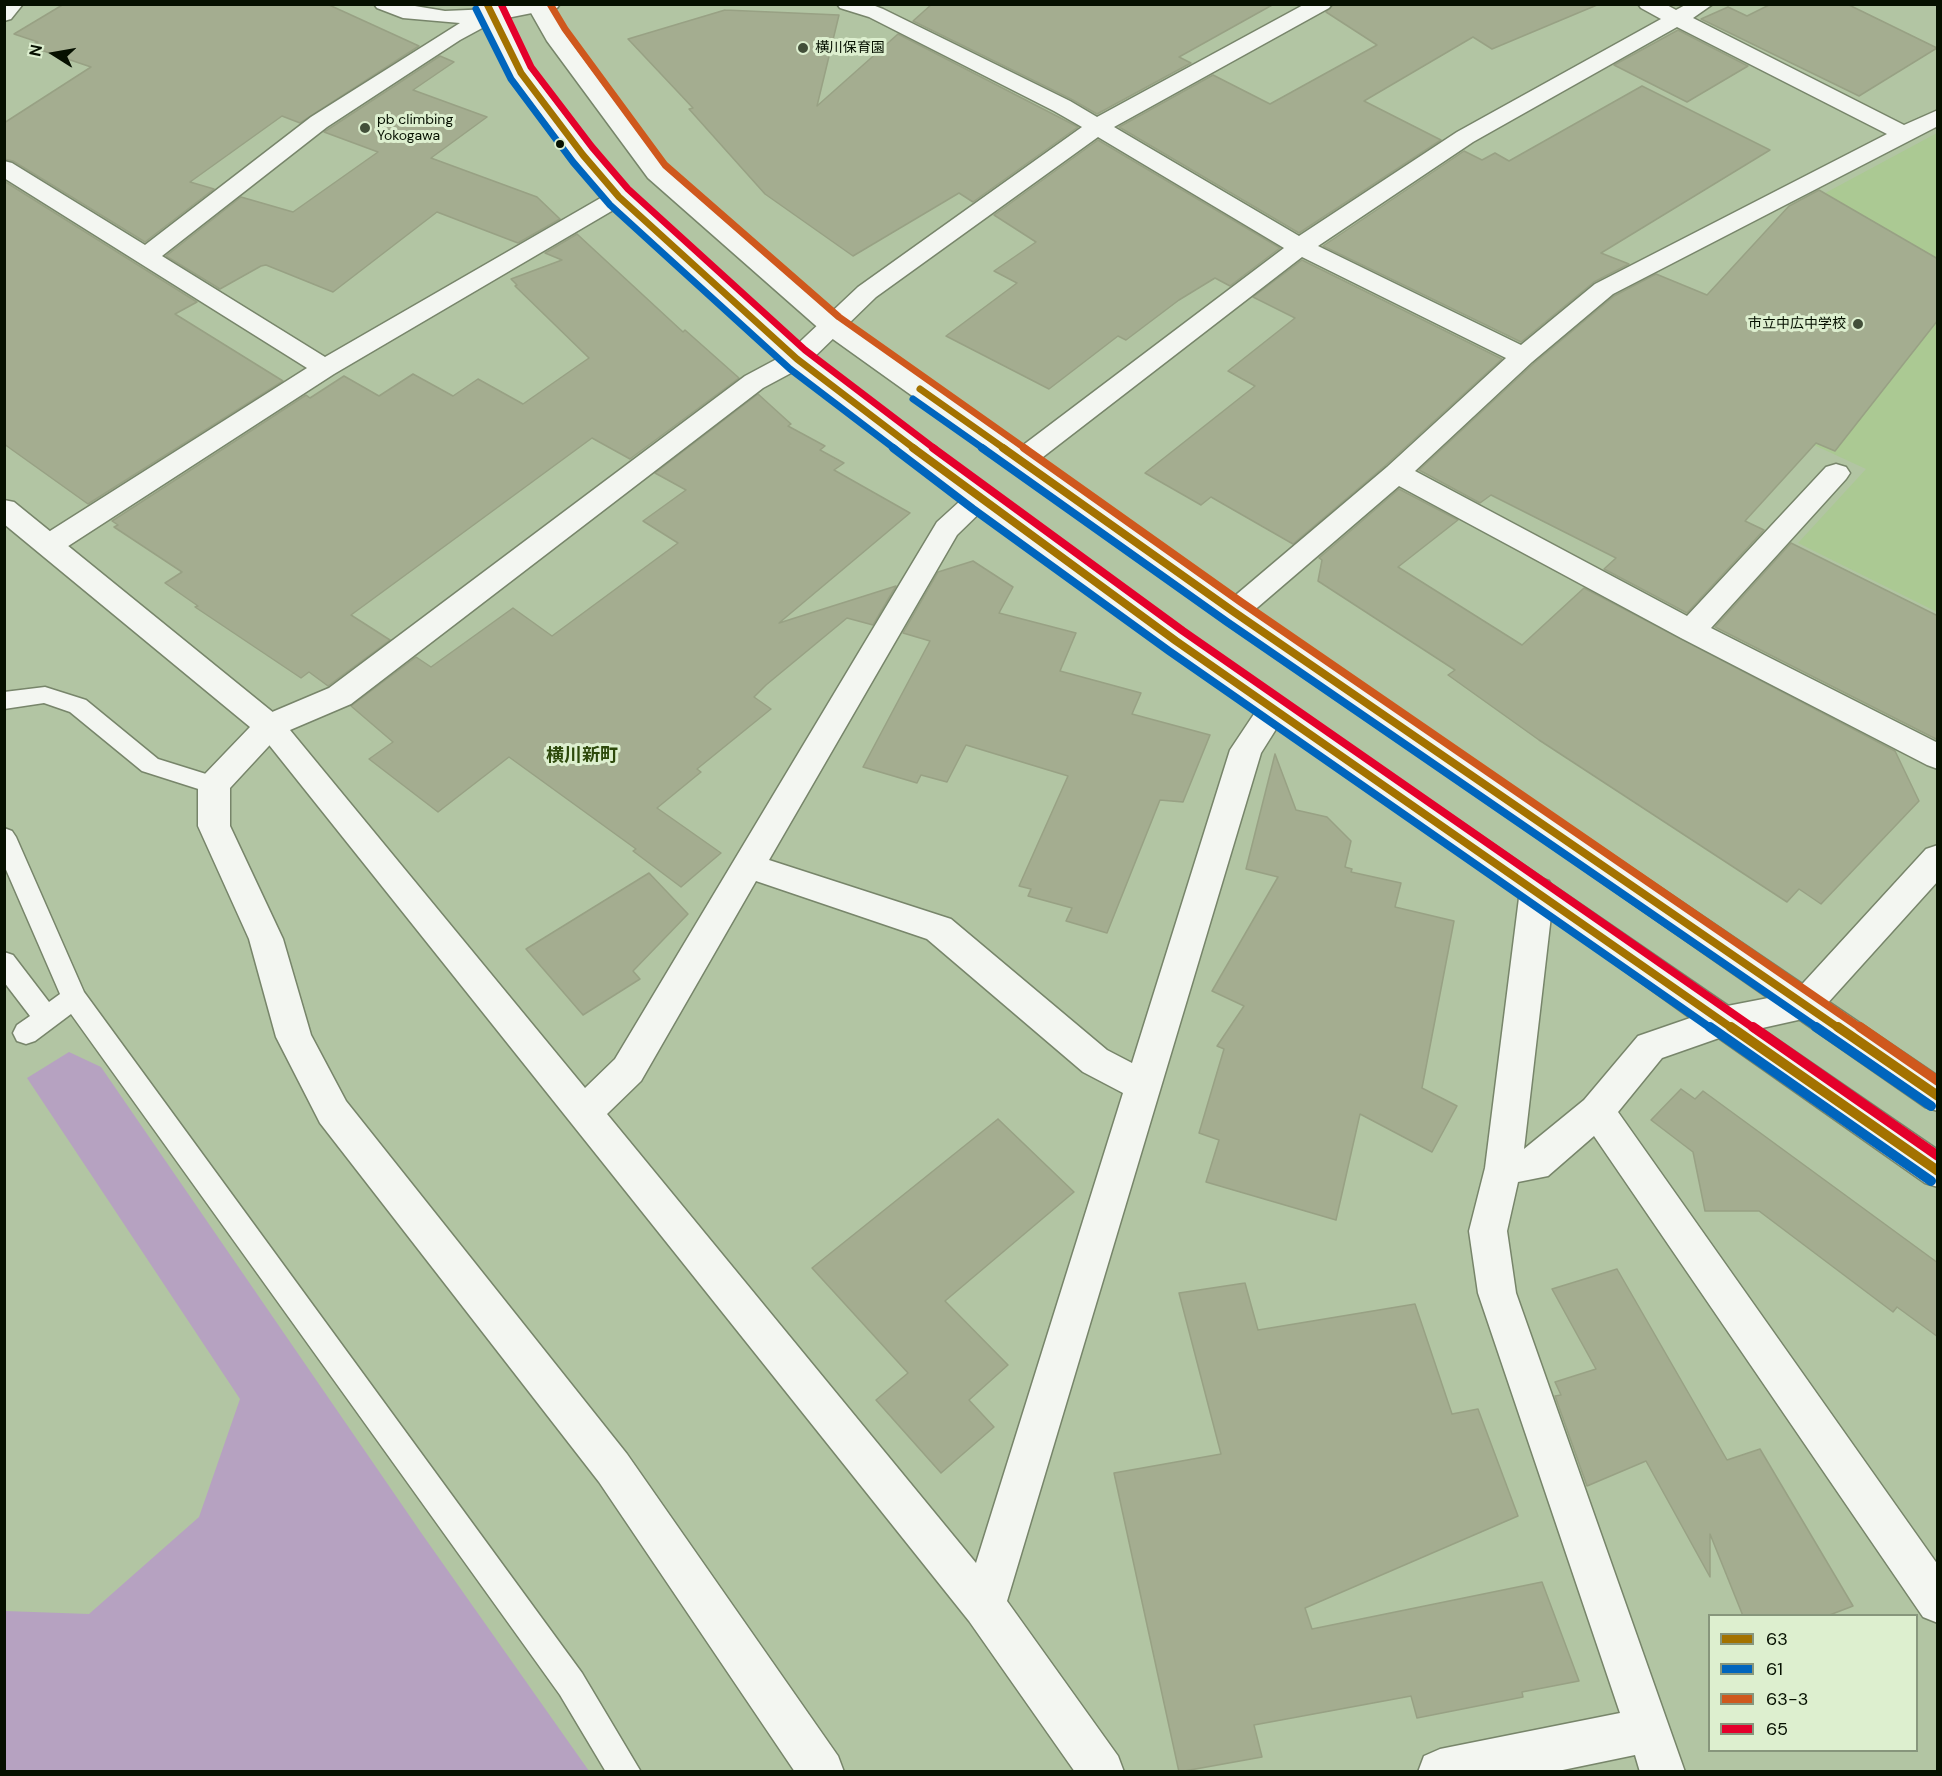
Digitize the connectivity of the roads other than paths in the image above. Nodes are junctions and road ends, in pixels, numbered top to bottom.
1 (13, 4) edge
2 (384, 4) edge
3 (847, 4) edge
4 (1322, 4) edge
5 (1648, 4) edge
6 (1703, 4) edge
7 (541, 5) edge
8 (881, 9) edge
9 (489, 10) edge
10 (4, 15) edge
11 (1676, 20) junction
12 (1938, 117) edge
13 (1095, 128) junction
14 (1904, 134) junction
15 (4, 168) edge
16 (619, 197) junction
17 (1300, 247) junction
18 (145, 257) junction
19 (832, 326) junction
20 (1523, 356) junction
21 (797, 360) junction
22 (325, 368) junction
23 (1020, 461) junction
24 (1836, 472) dead end
25 (1397, 473) junction
26 (980, 499) junction
27 (4, 509) edge
28 (49, 545) junction
29 (1234, 612) junction
30 (1691, 631) junction
31 (4, 701) edge
32 (1273, 710) junction
33 (269, 726) junction
34 (1938, 757) edge
35 (214, 785) junction
36 (4, 837) edge
37 (1938, 858) edge
38 (749, 866) junction
39 (1537, 890) junction
40 (4, 962) edge
41 (74, 998) junction
42 (1804, 1006) junction
43 (1722, 1022) junction
44 (1143, 1086) junction
45 (1938, 1096) edge
46 (1597, 1111) junction
47 (584, 1113) junction
48 (1503, 1168) junction
49 (1938, 1171) edge
50 (1938, 1602) edge
51 (984, 1606) junction
52 (1647, 1730) junction
53 (625, 1772) edge
54 (822, 1772) edge
55 (1102, 1772) edge
56 (1440, 1772) edge
57 (1663, 1772) edge

1 - 10 street
2 - 9 street
3 - 8 street
4 - 13 street
5 - 11 street
6 - 11 street
7 - 9 street
7 - 19 street
8 - 13 street
9 - 16 street
9 - 18 street
11 - 14 street
11 - 17 street
12 - 14 street
13 - 17 street
13 - 19 street
14 - 20 street
15 - 18 street
16 - 21 street
16 - 22 street
17 - 20 street
17 - 23 street
18 - 22 street
19 - 21 street
19 - 23 street
20 - 25 street
21 - 26 street
21 - 33 street
22 - 28 street
23 - 29 street
24 - 30 street
25 - 29 street
25 - 30 street
26 - 32 street
26 - 38 street
27 - 28 street
28 - 33 street
29 - 42 street
30 - 34 street
31 - 35 lane
32 - 39 street
32 - 44 street
33 - 35 street
33 - 47 street
35 - 54 street
36 - 41 lane
37 - 42 street
38 - 44 street
38 - 47 street
39 - 43 street
39 - 48 street
40 - 41 lane
41 - 53 lane
42 - 43 street
42 - 45 street
43 - 46 street
43 - 49 street
44 - 51 street
46 - 48 street
46 - 50 street
47 - 51 street
48 - 52 street
51 - 55 street
52 - 56 street
52 - 57 street

